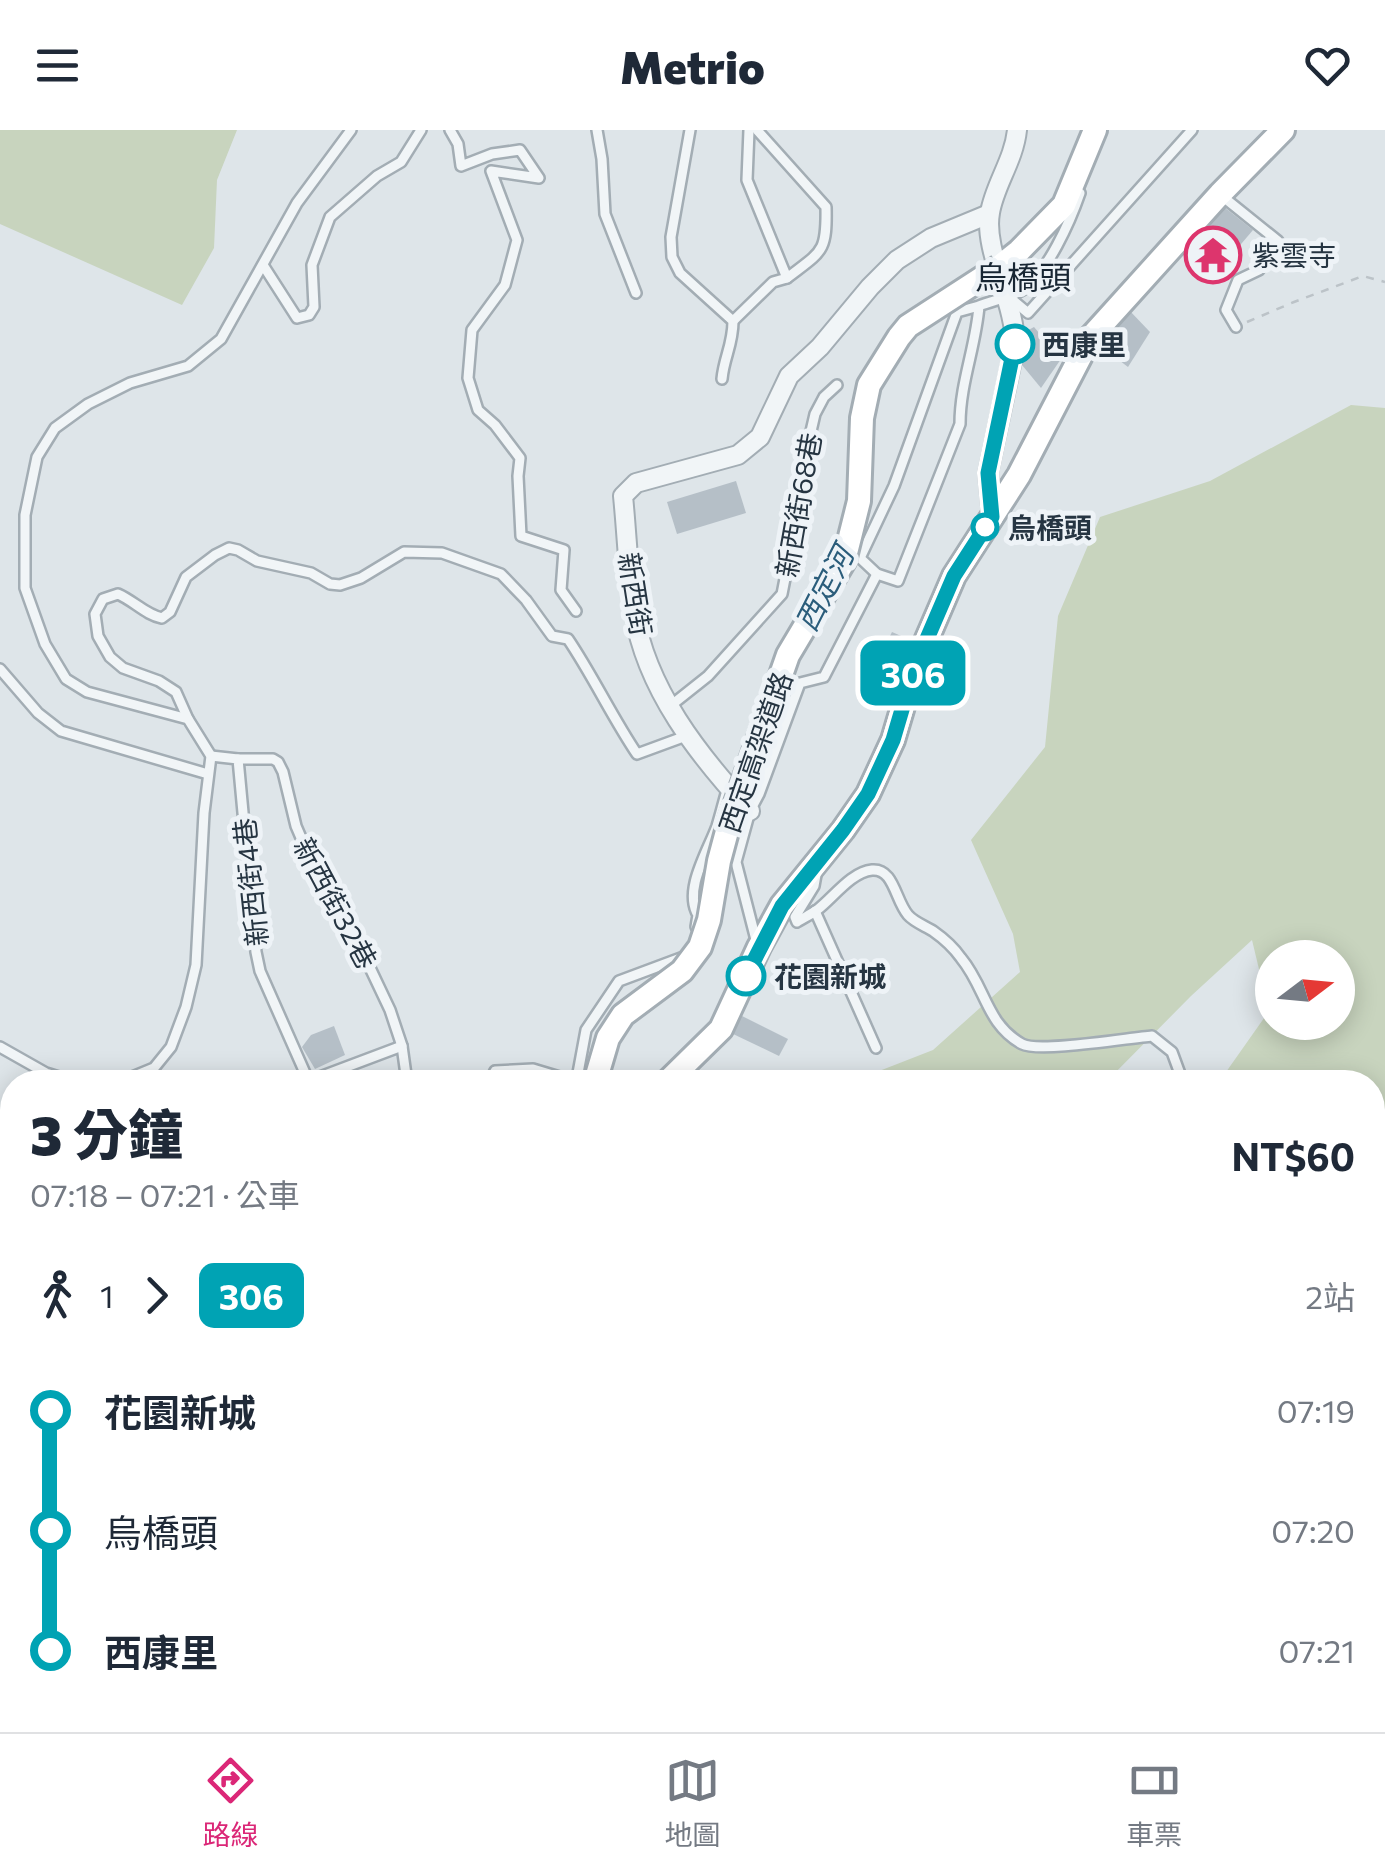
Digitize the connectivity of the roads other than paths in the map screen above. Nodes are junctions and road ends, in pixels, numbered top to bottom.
1 (351, 130) edge
2 (420, 130) edge
3 (450, 130) edge
4 (597, 130) edge
5 (690, 130) edge
6 (749, 130) edge
7 (757, 130) edge
8 (1095, 130) edge
9 (1104, 130) edge
10 (1192, 130) edge
11 (1283, 130) edge
12 (1013, 135) edge
13 (1220, 194) junction
14 (989, 214) junction
15 (264, 265) junction
16 (1001, 275) junction
17 (787, 278) junction
18 (636, 293) dead end
19 (979, 306) junction
20 (733, 322) junction
21 (1236, 327) road end
22 (722, 379) dead end
23 (837, 384) dead end
24 (992, 517) junction
25 (877, 574) junction
26 (576, 611) dead end
27 (0, 669) edge
28 (670, 706) junction
29 (188, 718) junction
30 (686, 736) junction
31 (211, 756) junction
32 (238, 759) junction
33 (208, 774) junction
34 (728, 787) junction
35 (750, 812) junction
36 (819, 858) junction
37 (816, 911) junction
38 (759, 947) junction
39 (402, 1046) junction
40 (0, 1047) edge
41 (876, 1048) dead end
42 (41, 1070) edge
43 (149, 1070) edge
44 (304, 1070) edge
45 (340, 1070) edge
46 (405, 1070) edge
47 (579, 1070) edge
48 (588, 1070) edge
49 (679, 1070) edge
50 (1179, 1070) edge

1 - 15 lane
2 - 15 lane
3 - 26 lane
4 - 18 lane
5 - 20 lane
6 - 17 lane
7 - 17 lane
8 - 16 street, 西定高架道路
9 - 16 lane
10 - 16 lane
11 - 13 street
12 - 14 street
13 - 21 lane
13 - 24 street
14 - 16 street
14 - 28 street, 新西街
15 - 29 lane
16 - 19 lane
16 - 24 street
16 - 48 street, 西定高架道路, bridge
17 - 20 lane
19 - 25 lane
19 - 25 lane
20 - 22 lane
23 - 28 lane, 新西街68巷
24 - 36 street
25 - 35 lane
27 - 33 lane
28 - 30 street, 新西街
29 - 30 lane
29 - 31 lane
30 - 34 street, 新西街
31 - 32 lane
31 - 33 lane
32 - 39 lane, 新西街32巷
32 - 44 lane, 新西街4巷
33 - 43 lane
34 - 35 street, 新西街
34 - 47 lane
35 - 38 lane
36 - 37 lane
36 - 38 street
37 - 41 lane
37 - 50 lane
38 - 49 street
39 - 45 lane
39 - 46 lane, 新西街32巷
40 - 42 lane

